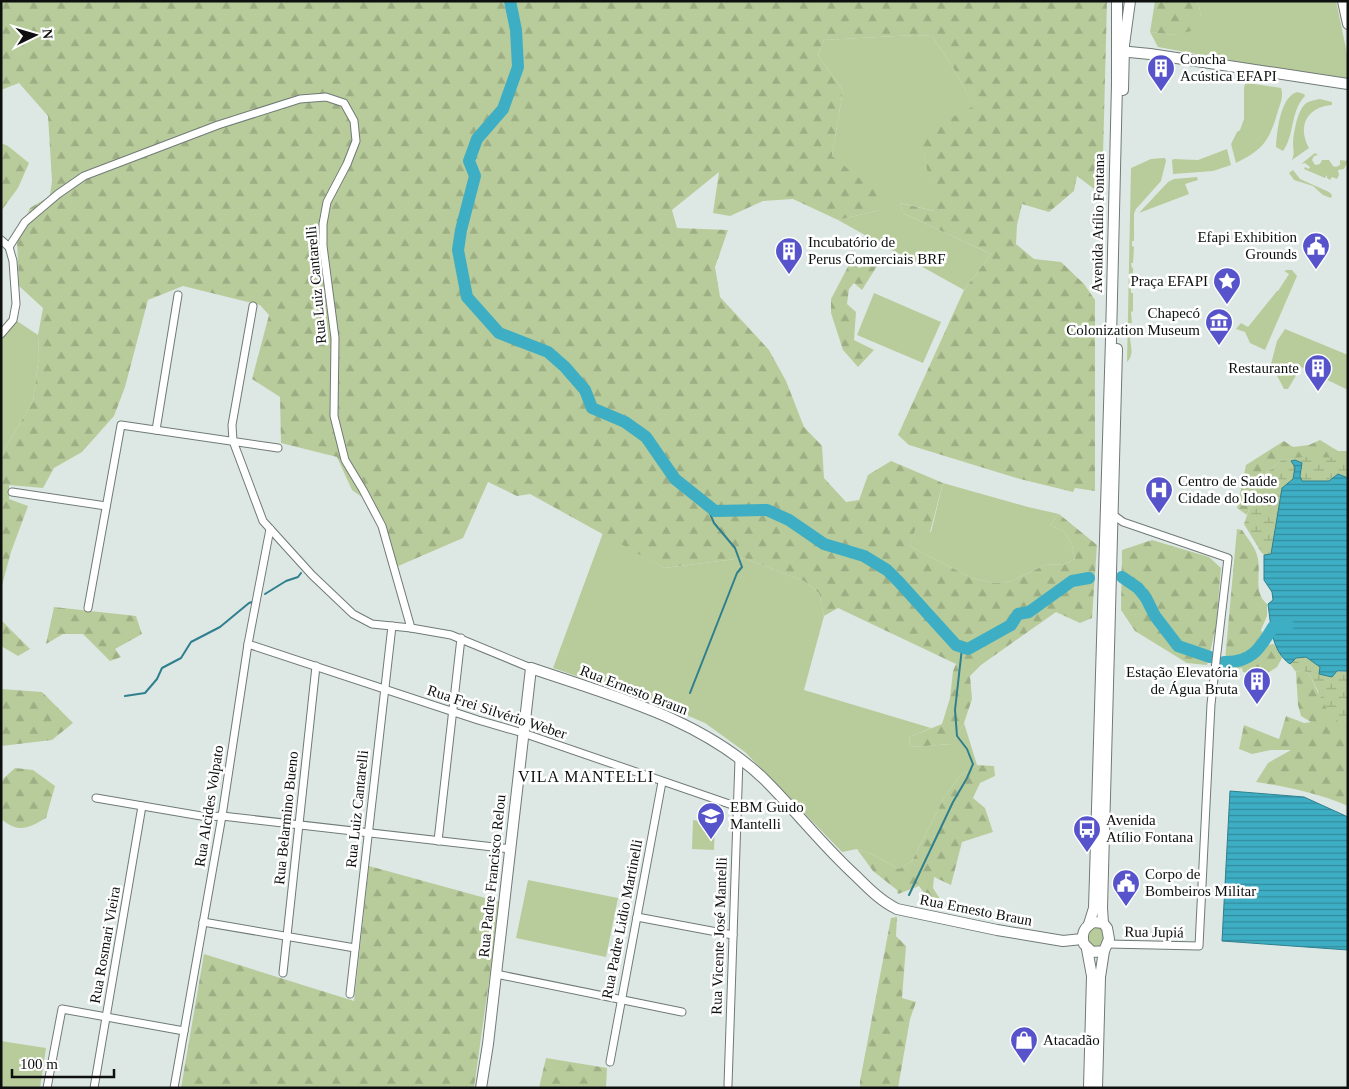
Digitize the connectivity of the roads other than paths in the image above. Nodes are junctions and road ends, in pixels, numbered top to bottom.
1 (1117, 1) edge
2 (1130, 1) edge
3 (1343, 1) edge
4 (1348, 24) edge
5 (1120, 51) junction
6 (1348, 84) edge
7 (1, 240) edge
8 (9, 247) junction
9 (178, 295) dead end
10 (253, 306) dead end
11 (1, 334) edge
12 (156, 430) junction
13 (233, 441) junction
14 (278, 448) dead end
15 (12, 492) dead end
16 (106, 506) junction
17 (1109, 512) junction
18 (270, 529) junction
19 (88, 608) dead end
20 (392, 626) junction
21 (411, 628) junction
22 (461, 638) junction
23 (248, 644) junction
24 (316, 666) junction
25 (531, 668) junction
26 (384, 689) junction
27 (453, 712) junction
28 (523, 733) junction
29 (739, 758) junction
30 (662, 782) junction
31 (96, 798) dead end
32 (142, 806) junction
33 (738, 807) junction
34 (222, 816) junction
35 (299, 825) junction
36 (368, 833) junction
37 (438, 841) junction
38 (511, 849) junction
39 (637, 917) junction
40 (203, 922) junction
41 (1103, 923) junction
42 (1089, 924) junction
43 (733, 935) junction
44 (287, 936) junction
45 (1085, 944) junction
46 (1106, 947) junction
47 (355, 948) junction
48 (283, 973) dead end
49 (496, 974) junction
50 (350, 994) dead end
51 (621, 999) junction
52 (682, 1012) dead end
53 (106, 1017) junction
54 (184, 1030) junction
55 (610, 1062) dead end
56 (728, 1085) dead end
57 (47, 1088) edge
58 (94, 1088) edge
59 (174, 1088) edge
60 (481, 1088) edge
61 (1089, 1088) edge
62 (1097, 1088) edge

1 - 5 main road, Avenida Atílio Fontana
2 - 5 main road, Avenida Atílio Fontana
3 - 4 main road
5 - 6 main road
5 - 17 main road, Avenida Atílio Fontana
7 - 8 street
8 - 11 street
8 - 21 street, Rua Luiz Cantarelli
9 - 12 street
10 - 13 street
12 - 13 street
12 - 16 street
13 - 14 street
13 - 18 street, Rua Ernesto Braun
15 - 16 street
16 - 19 street
17 - 41 main road, Avenida Atílio Fontana
17 - 42 main road, Avenida Atílio Fontana
17 - 46 street, Rua Jupiá
18 - 20 street, Rua Ernesto Braun
18 - 23 street, Rua Alcides Volpato
20 - 21 street, Rua Ernesto Braun
20 - 26 street, Rua Luiz Cantarelli
21 - 22 street, Rua Ernesto Braun
22 - 25 street, Rua Ernesto Braun
22 - 27 street
23 - 24 street, Rua Frei Silvério Weber
23 - 34 street, Rua Alcides Volpato
24 - 26 street, Rua Frei Silvério Weber
24 - 35 street, Rua Belarmino Bueno
25 - 28 main road, Rua Padre Francisco Relou
25 - 29 main road, Rua Ernesto Braun
26 - 27 street, Rua Frei Silvério Weber
26 - 36 street, Rua Luiz Cantarelli
27 - 28 street, Rua Frei Silvério Weber
27 - 37 street
28 - 30 street, Rua Frei Silvério Weber
28 - 38 main road, Rua Padre Francisco Relou
29 - 33 street, Rua Vicente José Mantelli
29 - 45 main road, Rua Ernesto Braun
30 - 33 street, Rua Frei Silvério Weber
30 - 39 street, Rua Padre Lidio Martinelli
31 - 32 street
32 - 34 street
32 - 53 street, Rua Rosmari Vieira
33 - 43 street, Rua Vicente José Mantelli
34 - 35 street
34 - 40 street, Rua Alcides Volpato
35 - 36 street
35 - 44 street, Rua Belarmino Bueno
36 - 37 street
36 - 47 street, Rua Luiz Cantarelli
37 - 38 street
38 - 49 main road, Rua Padre Francisco Relou
39 - 43 street
39 - 51 street, Rua Padre Lidio Martinelli
40 - 44 street
40 - 54 street, Rua Alcides Volpato
41 - 42 main road
41 - 46 main road
42 - 45 main road
43 - 56 street, Rua Vicente José Mantelli
44 - 47 street
44 - 48 street, Rua Belarmino Bueno
45 - 46 main road
45 - 61 main road
46 - 62 main road
47 - 50 street, Rua Luiz Cantarelli
49 - 51 street
49 - 60 main road, Rua Padre Francisco Relou
51 - 52 street
51 - 55 street, Rua Padre Lidio Martinelli
53 - 54 street
53 - 57 street
53 - 58 street, Rua Rosmari Vieira
54 - 59 street, Rua Alcides Volpato

